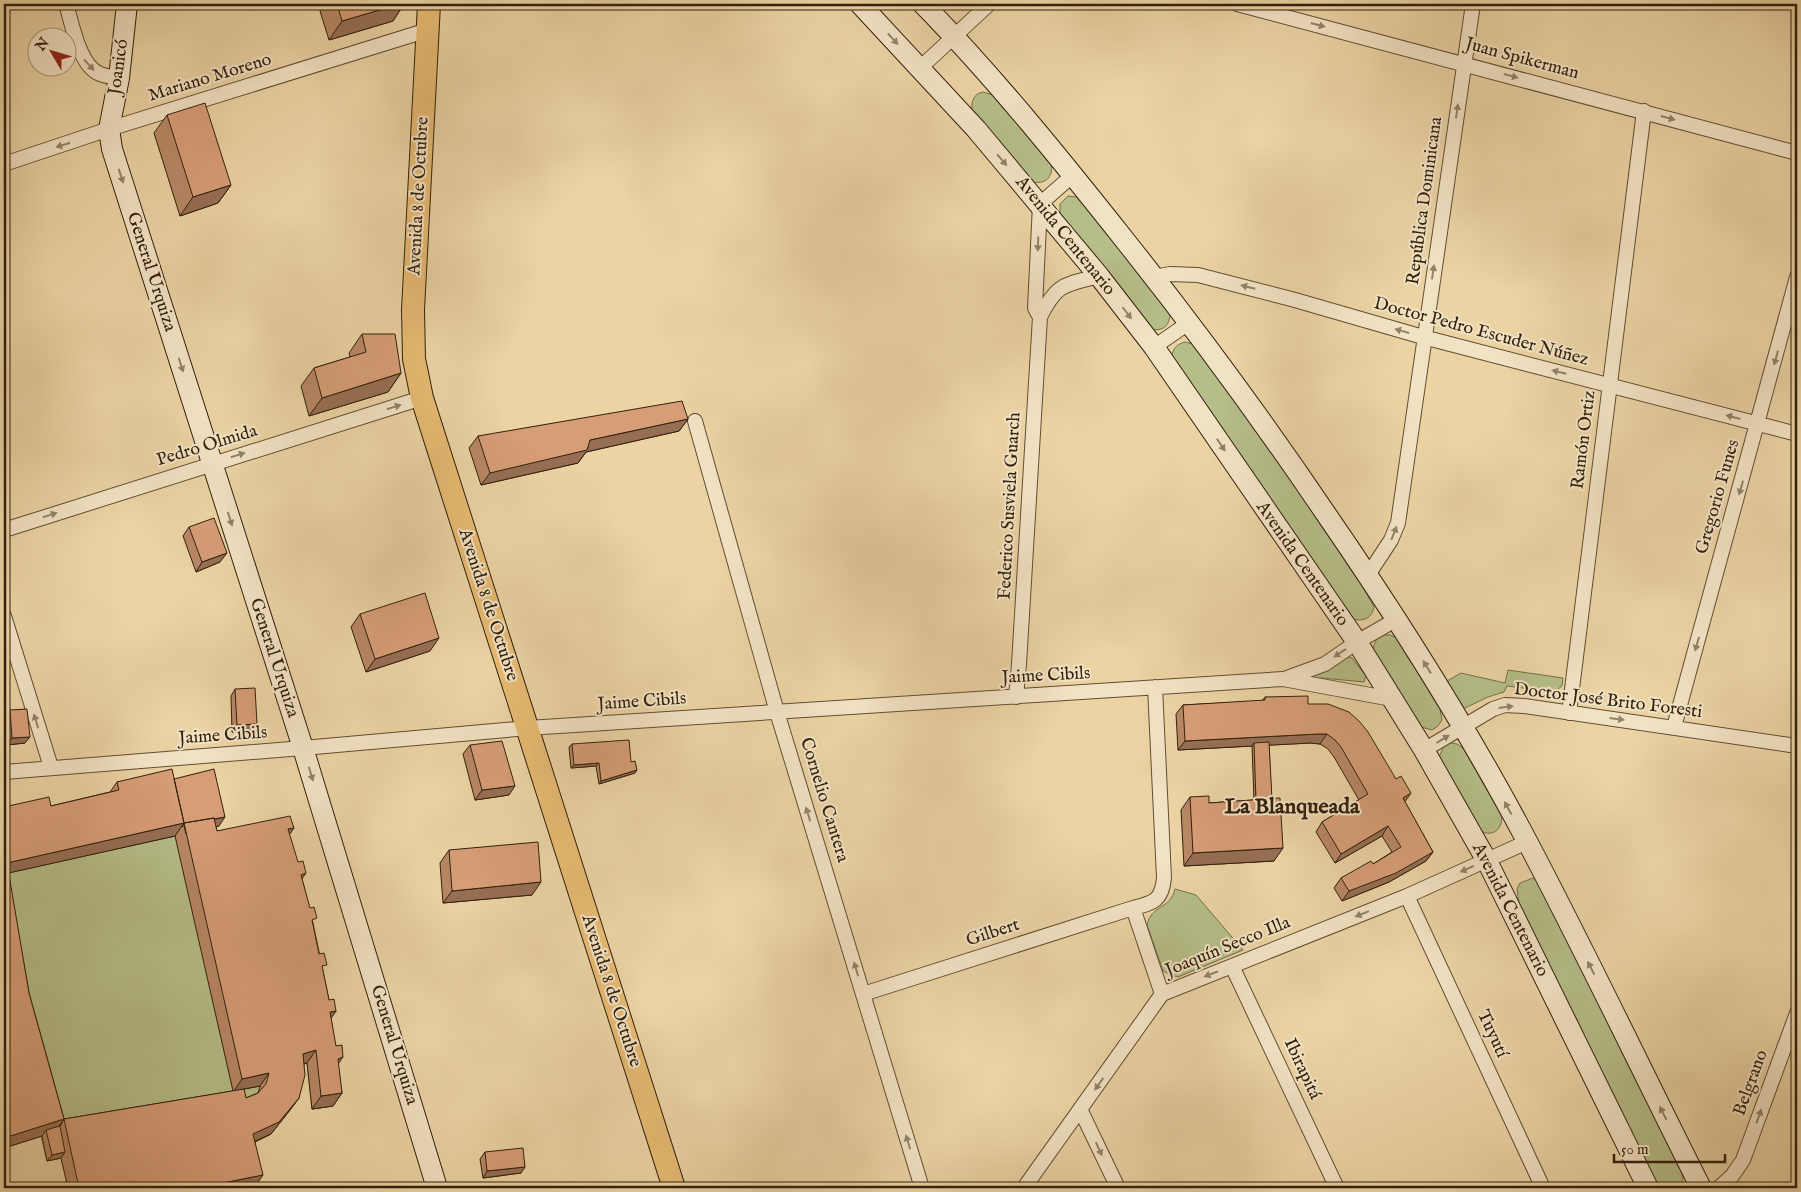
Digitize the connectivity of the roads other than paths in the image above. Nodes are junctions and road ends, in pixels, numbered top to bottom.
1 (66, 4) edge
2 (127, 4) edge
3 (429, 4) edge
4 (860, 4) edge
5 (923, 4) edge
6 (990, 4) edge
7 (1237, 4) edge
8 (1473, 4) edge
9 (428, 30) junction
10 (954, 36) junction
11 (1464, 64) junction
12 (920, 68) junction
13 (119, 78) junction
14 (1644, 111) junction
15 (109, 129) junction
16 (1797, 153) edge
17 (4, 164) edge
18 (1073, 175) junction
19 (1040, 204) junction
20 (1099, 276) junction
21 (1154, 277) junction
22 (1797, 277) edge
23 (1040, 317) junction
24 (1190, 322) junction
25 (1424, 337) junction
26 (1154, 347) junction
27 (1610, 386) junction
28 (422, 398) junction
29 (695, 421) dead end
30 (1758, 424) junction
31 (1797, 434) edge
32 (212, 463) junction
33 (4, 530) edge
34 (1368, 574) junction
35 (4, 616) edge
36 (1396, 618) junction
37 (1357, 642) junction
38 (1283, 680) junction
39 (1155, 687) junction
40 (1016, 697) junction
41 (1392, 699) junction
42 (777, 712) junction
43 (1569, 713) junction
44 (1463, 727) junction
45 (1674, 727) junction
46 (528, 728) junction
47 (1797, 746) edge
48 (303, 748) junction
49 (1424, 750) junction
50 (51, 768) junction
51 (4, 772) edge
52 (1527, 842) junction
53 (1487, 861) junction
54 (1407, 896) junction
55 (1133, 908) junction
56 (1232, 966) junction
57 (863, 994) junction
58 (1162, 994) junction
59 (1797, 1013) edge
60 (1080, 1109) junction
61 (438, 1188) edge
62 (674, 1188) edge
63 (922, 1188) edge
64 (1024, 1188) edge
65 (1118, 1188) edge
66 (1337, 1188) edge
67 (1543, 1188) edge
68 (1648, 1188) edge
69 (1701, 1188) edge
70 (1719, 1188) edge

1 -> 13 street
2 - 13 street, Joanicó
3 - 9 main road, Avenida 8 de Octubre
4 -> 12 street, Avenida Centenario
5 - 10 street
6 - 10 street
7 -> 11 street, Juan Spikerman
8 - 11 street, República Dominicana
9 - 15 street, Mariano Moreno
9 - 28 main road, Avenida 8 de Octubre
10 - 12 street
10 - 18 street
11 -> 14 street, Juan Spikerman
25 -> 11 street, República Dominicana
12 -> 19 street, Avenida Centenario
13 - 15 street, Joanicó
14 -> 16 street, Juan Spikerman
14 - 27 street, Ramón Ortiz
15 -> 17 street, Mariano Moreno
15 -> 32 street, General Urquiza
18 - 19 street
18 - 21 street
19 - 20 street, Avenida Centenario
19 -> 23 street, Federico Susviela Guarch
20 - 23 street, Federico Susviela Guarch
20 -> 26 street, Avenida Centenario
21 - 24 street
25 -> 21 street, Doctor Pedro Escuder Núñez
22 -> 30 street, Gregorio Funes
23 - 40 street, Federico Susviela Guarch
24 - 26 street
24 - 34 street
27 -> 25 street, Doctor Pedro Escuder Núñez
34 -> 25 street, República Dominicana
26 -> 37 street, Avenida Centenario
30 -> 27 street, Doctor Pedro Escuder Núñez
27 - 43 street, Ramón Ortiz
32 -> 28 street, Pedro Olmida
28 - 46 main road, Avenida 8 de Octubre
29 - 42 street, Cornelio Cantera
30 - 31 street, Doctor Pedro Escuder Núñez
30 -> 45 street, Gregorio Funes
33 -> 32 street, Pedro Olmida
32 -> 48 street, General Urquiza
34 - 36 street
50 -> 35 street
36 - 37 street, Jaime Cibils
44 -> 36 street
37 -> 38 street, Jaime Cibils
37 - 41 street, Avenida Centenario
38 - 39 street, Jaime Cibils
38 - 41 street, Jaime Cibils
39 - 40 street, Jaime Cibils
39 - 55 street
40 - 42 street, Jaime Cibils
41 - 49 street, Avenida Centenario
42 - 46 street, Jaime Cibils
57 -> 42 street, Cornelio Cantera
44 -> 43 street, Doctor José Brito Foresti
43 -> 45 street, Doctor José Brito Foresti
49 -> 44 street, Doctor José Brito Foresti
52 -> 44 street
45 - 47 street, Doctor José Brito Foresti
46 - 48 street, Jaime Cibils
46 - 62 main road, Avenida 8 de Octubre
48 - 50 street, Jaime Cibils
48 -> 61 street, General Urquiza
49 - 53 street, Avenida Centenario
50 - 51 street, Jaime Cibils
52 - 53 street, Joaquín Secco Illa
69 -> 52 street
53 -> 54 street, Joaquín Secco Illa
53 - 68 street, Avenida Centenario
54 -> 56 street, Joaquín Secco Illa
54 - 67 street, Tuyutí
55 - 57 street, Gilbert
55 - 58 street
56 -> 58 street, Joaquín Secco Illa
56 - 66 street, Ibirapitá
63 -> 57 street, Cornelio Cantera
58 -> 60 street, Joaquín Secco Illa
70 -> 59 street, Belgrano
60 - 64 street, Joaquín Secco Illa
60 -> 65 street

